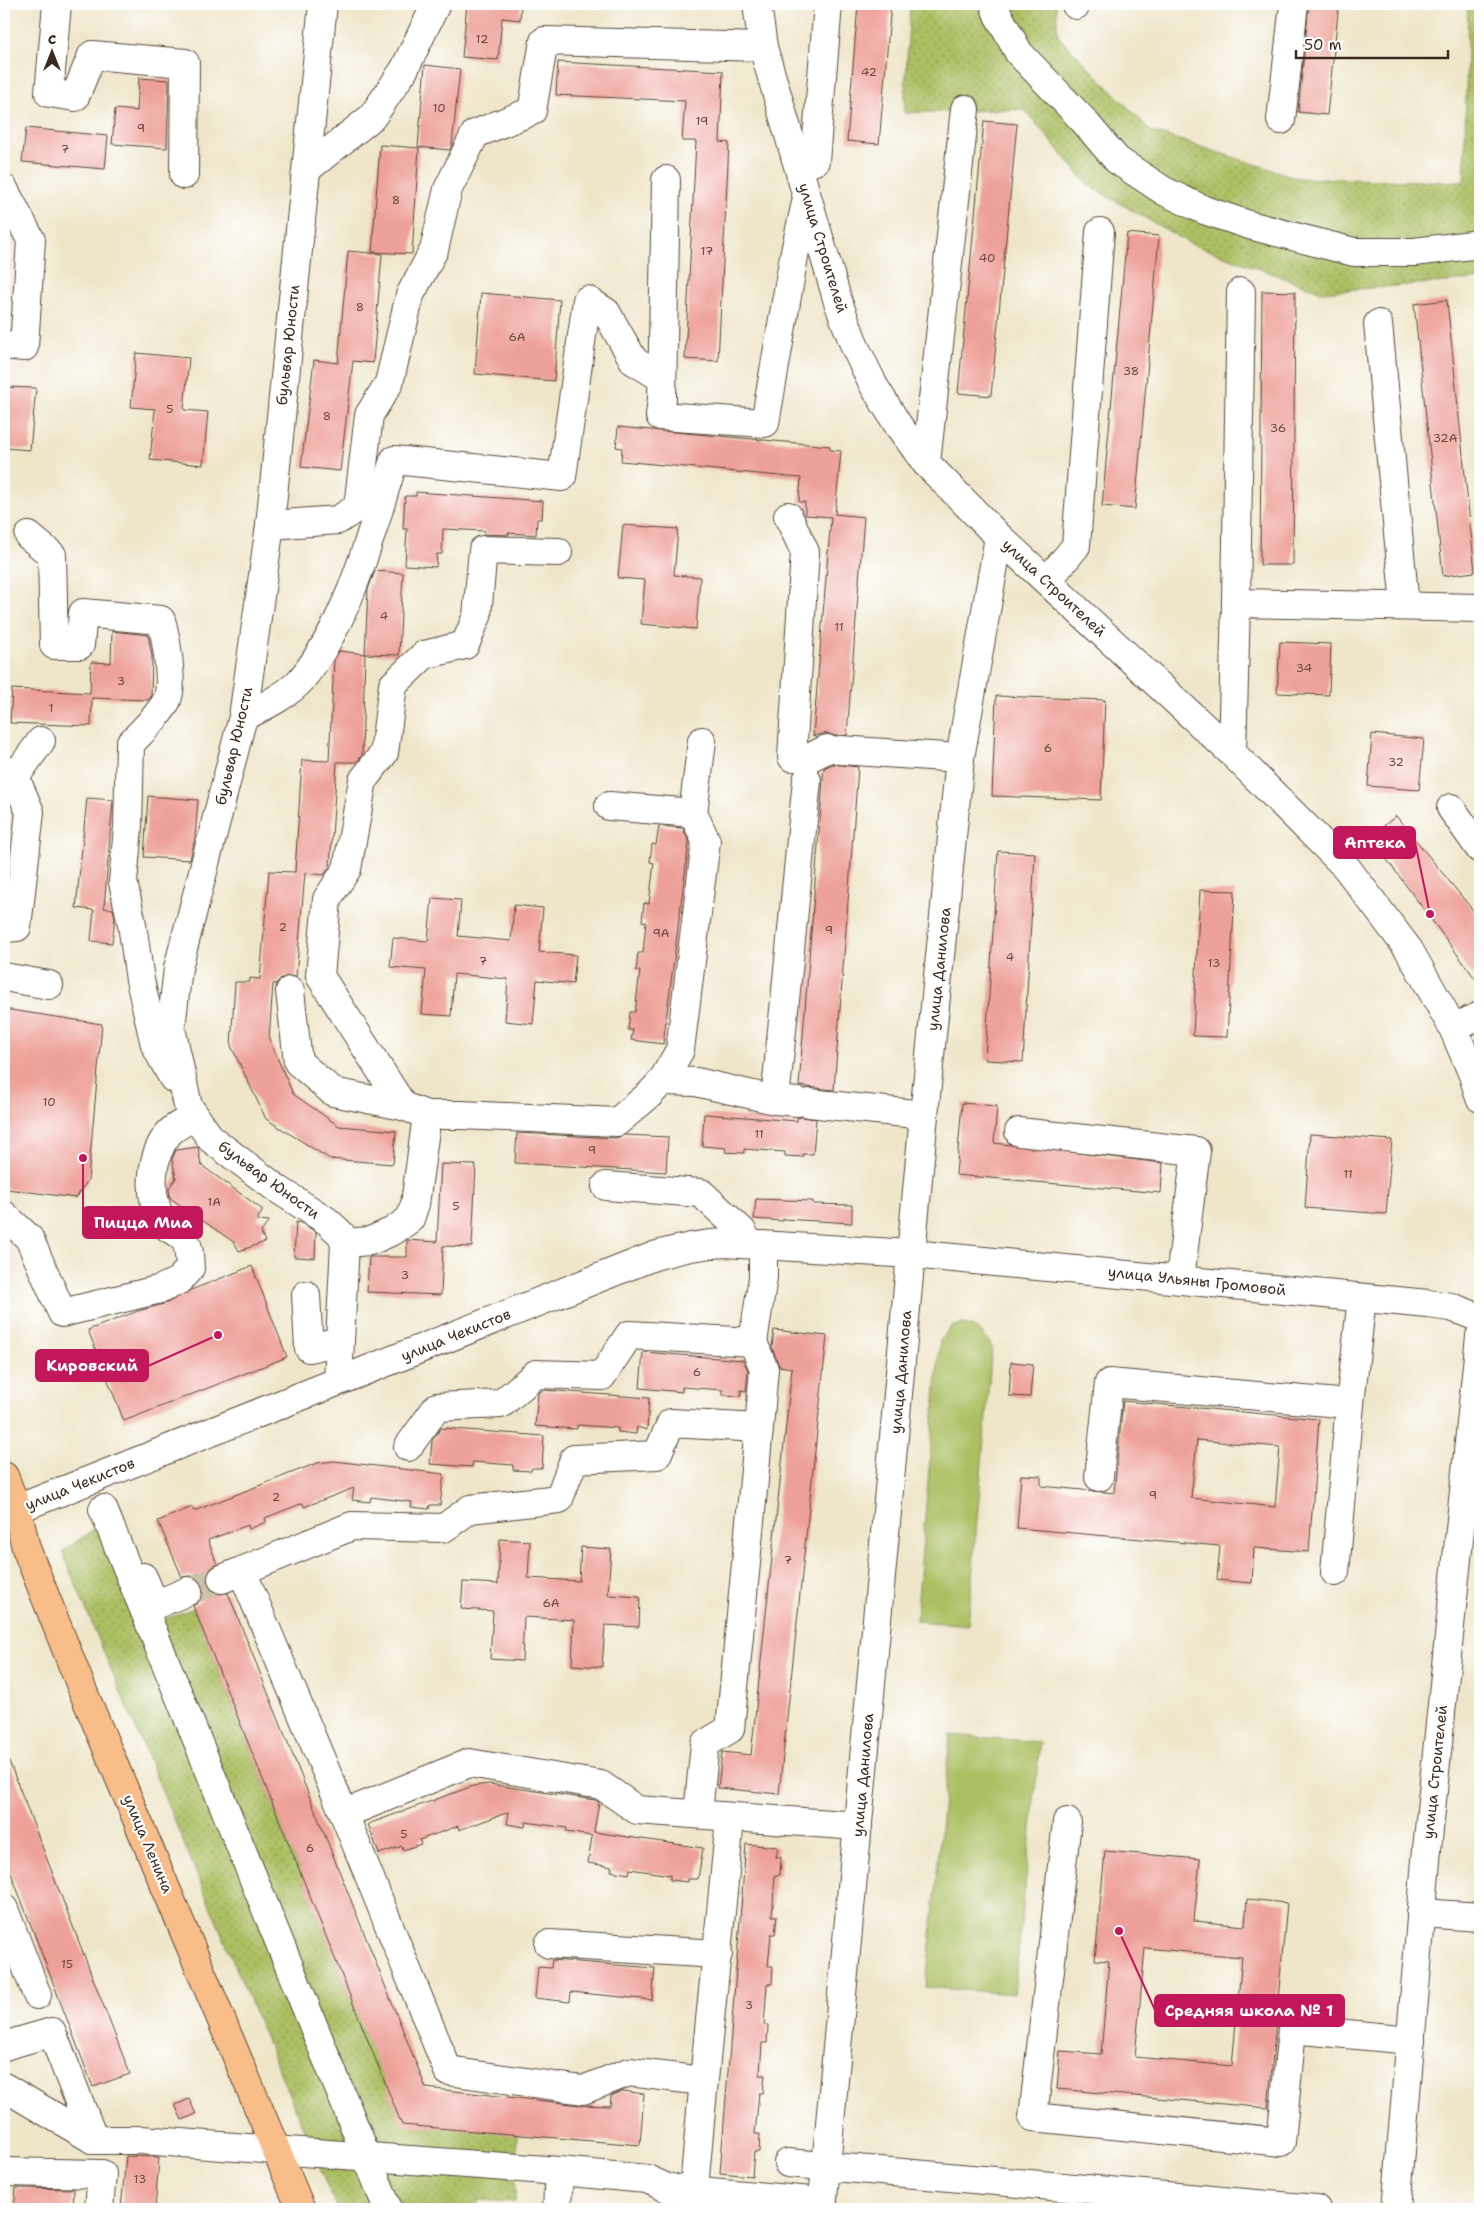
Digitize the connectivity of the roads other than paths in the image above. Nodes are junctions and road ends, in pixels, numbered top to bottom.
1 (57, 4) edge
2 (323, 4) edge
3 (436, 4) edge
4 (757, 4) edge
5 (828, 4) edge
6 (994, 4) edge
7 (1294, 4) edge
8 (763, 47) junction
9 (964, 109) dead end
10 (1281, 120) dead end
11 (799, 167) junction
12 (307, 169) junction
13 (184, 175) dead end
14 (666, 180) dead end
15 (4, 189) edge
16 (808, 197) junction
17 (1100, 232) dead end
18 (1480, 244) edge
19 (1241, 292) dead end
20 (1378, 324) dead end
21 (4, 345) edge
22 (662, 378) junction
23 (926, 463) junction
24 (788, 516) dead end
25 (270, 524) junction
26 (29, 536) dead end
27 (999, 537) junction
28 (558, 552) dead end
29 (1046, 581) junction
30 (1236, 603) junction
31 (1405, 606) junction
32 (1480, 608) edge
33 (243, 717) junction
34 (41, 741) dead end
35 (702, 741) dead end
36 (1232, 752) junction
37 (960, 758) junction
38 (10, 773) edge
39 (807, 780) dead end
40 (610, 806) dead end
41 (1451, 808) dead end
42 (693, 813) junction
43 (1480, 849) edge
44 (4, 928) edge
45 (4, 977) edge
46 (49, 985) dead end
47 (290, 991) dead end
48 (1480, 1016) edge
49 (1452, 1028) junction
50 (680, 1050) junction
51 (662, 1081) junction
52 (696, 1082) junction
53 (1480, 1098) edge
54 (794, 1102) junction
55 (191, 1111) junction
56 (415, 1111) junction
57 (924, 1115) junction
58 (1019, 1132) dead end
59 (606, 1186) dead end
60 (4, 1215) edge
61 (345, 1243) junction
62 (756, 1244) junction
63 (912, 1254) junction
64 (1180, 1279) junction
65 (306, 1296) dead end
66 (1362, 1298) junction
67 (1480, 1318) edge
68 (1480, 1336) edge
69 (340, 1341) junction
70 (753, 1342) junction
71 (338, 1381) junction
72 (1350, 1404) junction
73 (759, 1428) junction
74 (408, 1447) dead end
75 (4, 1476) edge
76 (102, 1476) junction
77 (1099, 1478) dead end
78 (17, 1509) junction
79 (103, 1509) dead end
80 (1335, 1572) dead end
81 (188, 1591) tunnel mouth
82 (698, 1813) junction
83 (344, 1814) junction
84 (730, 1818) junction
85 (1067, 1822) dead end
86 (858, 1826) junction
87 (4, 1910) edge
88 (1422, 1912) junction
89 (1480, 1917) edge
90 (549, 1944) dead end
91 (718, 1954) junction
92 (36, 1995) dead end
93 (1410, 2040) junction
94 (4, 2046) edge
95 (703, 2081) junction
96 (4, 2087) edge
97 (94, 2140) junction
98 (278, 2152) junction
99 (367, 2157) junction
100 (788, 2162) dead end
101 (826, 2169) junction
102 (559, 2171) junction
103 (4, 2172) edge
104 (694, 2190) junction
105 (666, 2198) edge
106 (822, 2206) edge
107 (99, 2209) edge
108 (301, 2209) edge
109 (388, 2209) edge
110 (556, 2209) edge
111 (1184, 2209) edge
112 (1316, 2209) edge
113 (1396, 2209) edge

1 - 13 street
2 - 12 street, бульвар Юности
3 - 12 street
4 - 8 street, улица Строителей
5 - 11 street
6 - 18 street
7 - 10 street
8 - 11 street, улица Строителей
8 - 25 street
9 - 23 street
11 - 16 street, улица Строителей
12 - 25 street, бульвар Юности
14 - 22 street
15 - 21 street
16 - 22 street
16 - 23 street, улица Строителей
17 - 29 street
19 - 30 street
20 - 31 street
22 - 33 street
23 - 27 street, улица Строителей
24 - 37 street
25 - 33 street, бульвар Юности
26 - 55 street
27 - 29 street, улица Строителей
27 - 37 street, улица Данилова
28 - 56 street
29 - 36 street, улица Строителей
30 - 31 street
30 - 36 street
31 - 32 street
33 - 55 street, бульвар Юности
34 - 38 street
35 - 42 street
36 - 49 street, улица Строителей
37 - 57 street, улица Данилова
38 - 44 street
39 - 54 street
40 - 42 street
41 - 43 street
42 - 50 street
45 - 46 street
47 - 56 street
48 - 49 street
49 - 53 street, улица Строителей
50 - 51 street
50 - 52 street
51 - 52 street
51 - 56 street
52 - 54 street
54 - 57 street
55 - 60 street
55 - 61 street, бульвар Юности
56 - 61 street
57 - 63 street, улица Данилова
58 - 64 street
59 - 62 street
61 - 69 street
62 - 63 street, улица Чекистов
62 - 70 street
62 - 71 street, улица Чекистов
63 - 64 street, улица Ульяны Громовой
63 - 86 street, улица Данилова
64 - 66 street, улица Ульяны Громовой
65 - 69 street
66 - 67 street, улица Ульяны Громовой
66 - 72 street
68 - 88 street, улица Строителей
69 - 71 street
70 - 73 street
70 - 74 street
71 - 76 street, улица Чекистов
72 - 77 street
72 - 80 street
73 - 82 street
73 - 83 street
75 - 78 main road, улица Ленина
76 - 78 street, улица Чекистов
76 - 81 street
78 - 98 main road, улица Ленина
79 - 99 street
82 - 83 street
82 - 84 street
83 - 95 street
84 - 86 street
84 - 91 street
85 - 93 street
86 - 101 street, улица Данилова
87 - 92 street
88 - 89 street
88 - 93 street, улица Строителей
90 - 91 street
91 - 95 street
93 - 113 street, улица Строителей
94 - 97 street
95 - 104 street
96 - 97 street
97 - 98 street
98 - 99 street
98 - 108 main road, улица Ленина
99 - 102 street
99 - 109 street
100 - 101 street
101 - 106 street, улица Данилова
101 - 111 street
101 - 112 street
102 - 105 street
102 - 110 street
103 - 107 street
104 - 105 street
104 - 106 street

